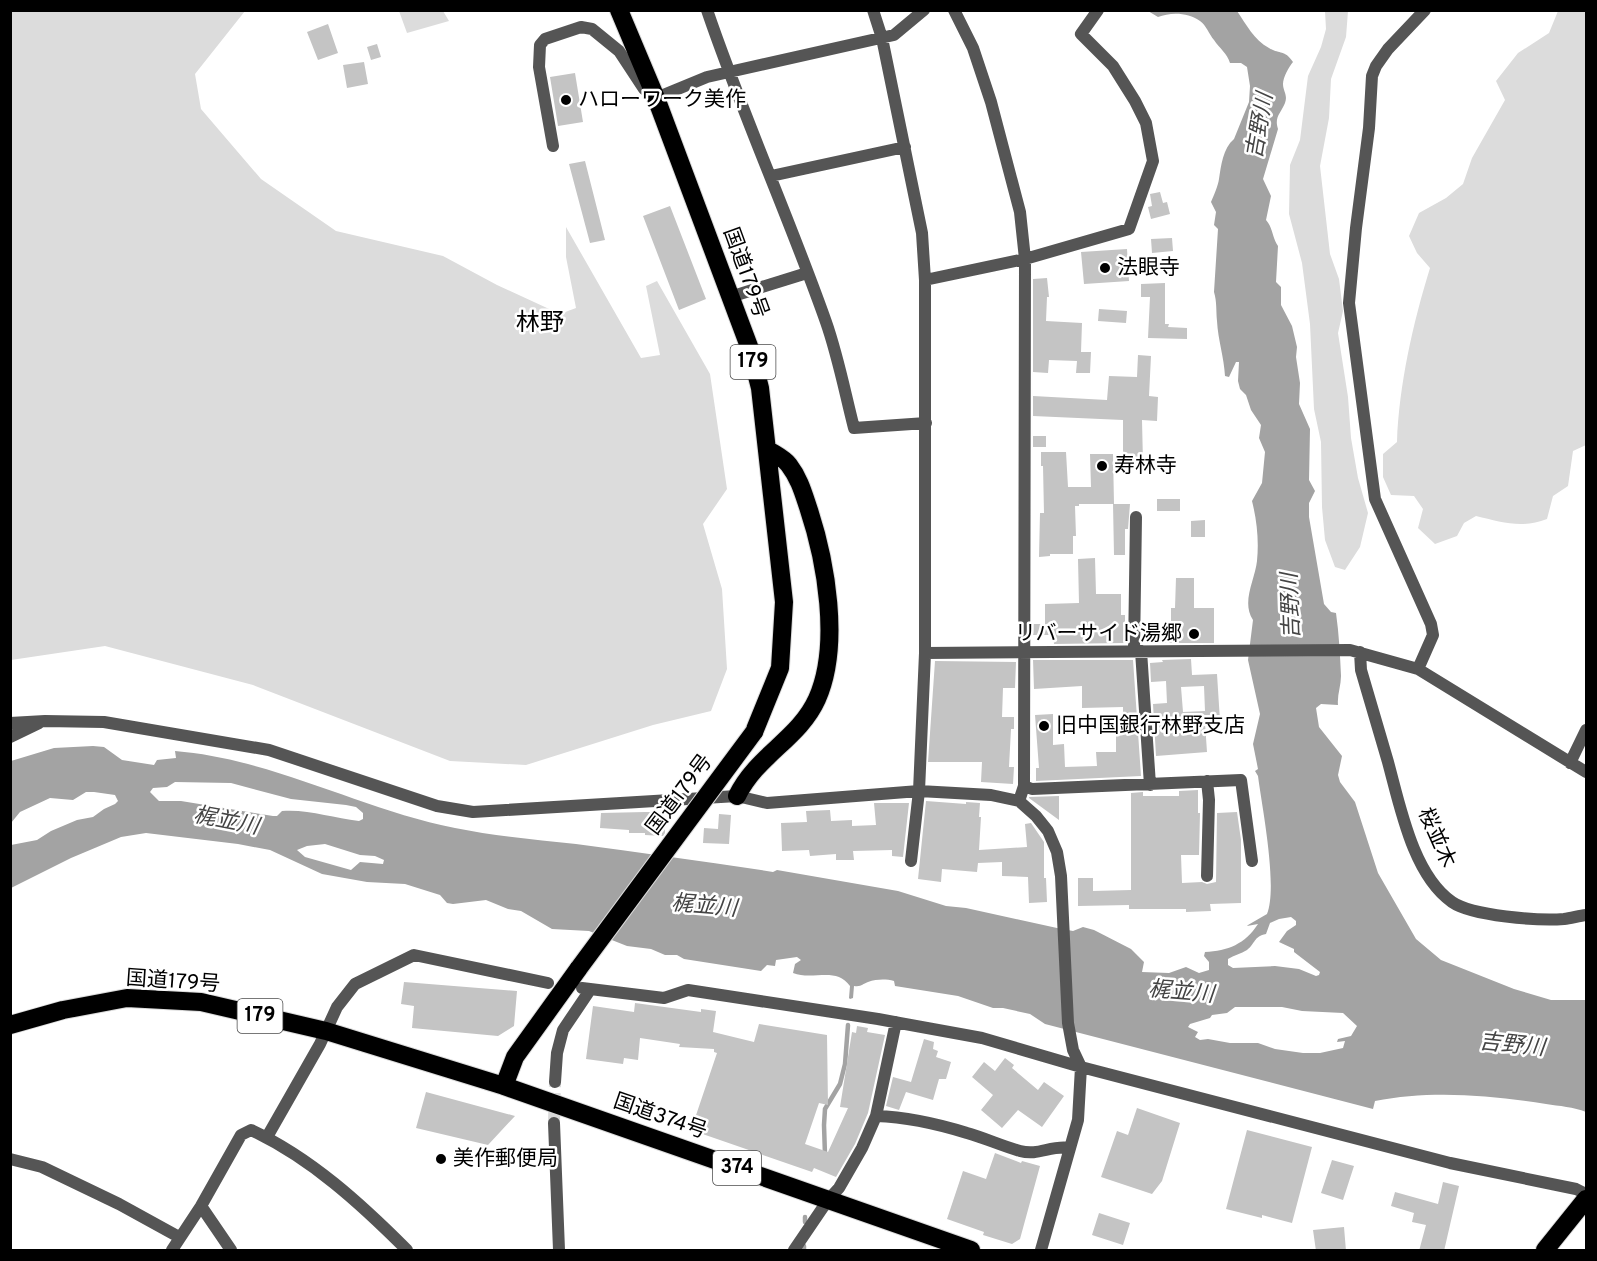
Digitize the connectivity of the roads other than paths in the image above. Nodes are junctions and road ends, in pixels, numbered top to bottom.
1 (619, 10) edge
2 (707, 10) edge
3 (873, 10) edge
4 (924, 10) edge
5 (954, 10) edge
6 (1098, 10) edge
7 (1425, 10) edge
8 (882, 38) junction
9 (728, 72) junction
10 (656, 98) junction
11 (553, 146) dead end
12 (905, 147) junction
13 (771, 176) junction
14 (1025, 259) junction
15 (807, 273) junction
16 (925, 280) junction
17 (730, 297) junction
18 (926, 423) junction
19 (767, 449) junction
20 (1136, 518) dead end
21 (1137, 651) junction
22 (1355, 651) junction
23 (1024, 652) junction
24 (925, 653) junction
25 (1418, 669) junction
26 (45, 721) junction
27 (10, 723) edge
28 (1587, 730) edge
29 (10, 737) edge
30 (1570, 763) junction
31 (1587, 772) edge
32 (1207, 781) junction
33 (1150, 784) junction
34 (1024, 786) junction
35 (919, 791) junction
36 (737, 796) junction
37 (1019, 801) junction
38 (911, 861) dead end
39 (1252, 861) dead end
40 (1207, 876) dead end
41 (1587, 915) edge
42 (548, 983) dead end
43 (896, 1022) junction
44 (10, 1025) edge
45 (326, 1031) junction
46 (1081, 1066) junction
47 (555, 1083) tunnel mouth
48 (504, 1086) junction
49 (876, 1116) junction
50 (554, 1123) tunnel mouth
51 (267, 1137) junction
52 (1070, 1148) junction
53 (10, 1159) edge
54 (1587, 1197) edge
55 (828, 1200) junction
56 (201, 1206) junction
57 (179, 1237) junction
58 (172, 1251) edge
59 (231, 1251) edge
60 (408, 1251) edge
61 (559, 1251) edge
62 (794, 1251) edge
63 (971, 1251) edge
64 (1041, 1251) edge
65 (1545, 1251) edge

1 - 10 highway, 国道179号 / 179
2 - 9 street
3 - 8 street
4 - 8 street
5 - 14 street
6 - 14 street
7 - 25 street
8 - 9 street
8 - 12 street
9 - 10 street
9 - 13 street
10 - 11 street
10 - 17 highway, 国道179号 / 179
12 - 13 street
12 - 16 street
13 - 15 street
14 - 16 street
14 - 23 street
15 - 17 street
15 - 18 street
16 - 18 street
17 - 19 highway, 国道179号 / 179
18 - 24 street
19 - 36 highway
19 - 48 highway, 国道179号 / 179, bridge
20 - 21 street
21 - 22 street
21 - 23 street
21 - 33 street
22 - 25 street
22 - 41 street, 桜並木
23 - 24 street
23 - 34 street
24 - 35 street
25 - 30 street
26 - 27 street
26 - 29 street
26 - 36 street
28 - 30 street
30 - 31 street
32 - 33 street
32 - 39 street
32 - 40 street
33 - 34 street
34 - 37 street
35 - 36 street
35 - 37 street
35 - 38 street
37 - 46 street
42 - 45 street
43 - 46 street
43 - 47 street
43 - 49 street
44 - 45 highway, 国道179号 / 179
45 - 48 highway, 国道179号 / 179
45 - 51 street
46 - 52 street
46 - 54 street
48 - 55 highway, 国道374号 / 374
49 - 52 street
49 - 55 street
50 - 61 street
51 - 56 street
51 - 60 street
52 - 64 street
53 - 57 street
54 - 65 highway
55 - 62 street
55 - 63 highway, 国道374号 / 374
56 - 57 street
56 - 59 street
57 - 58 street

